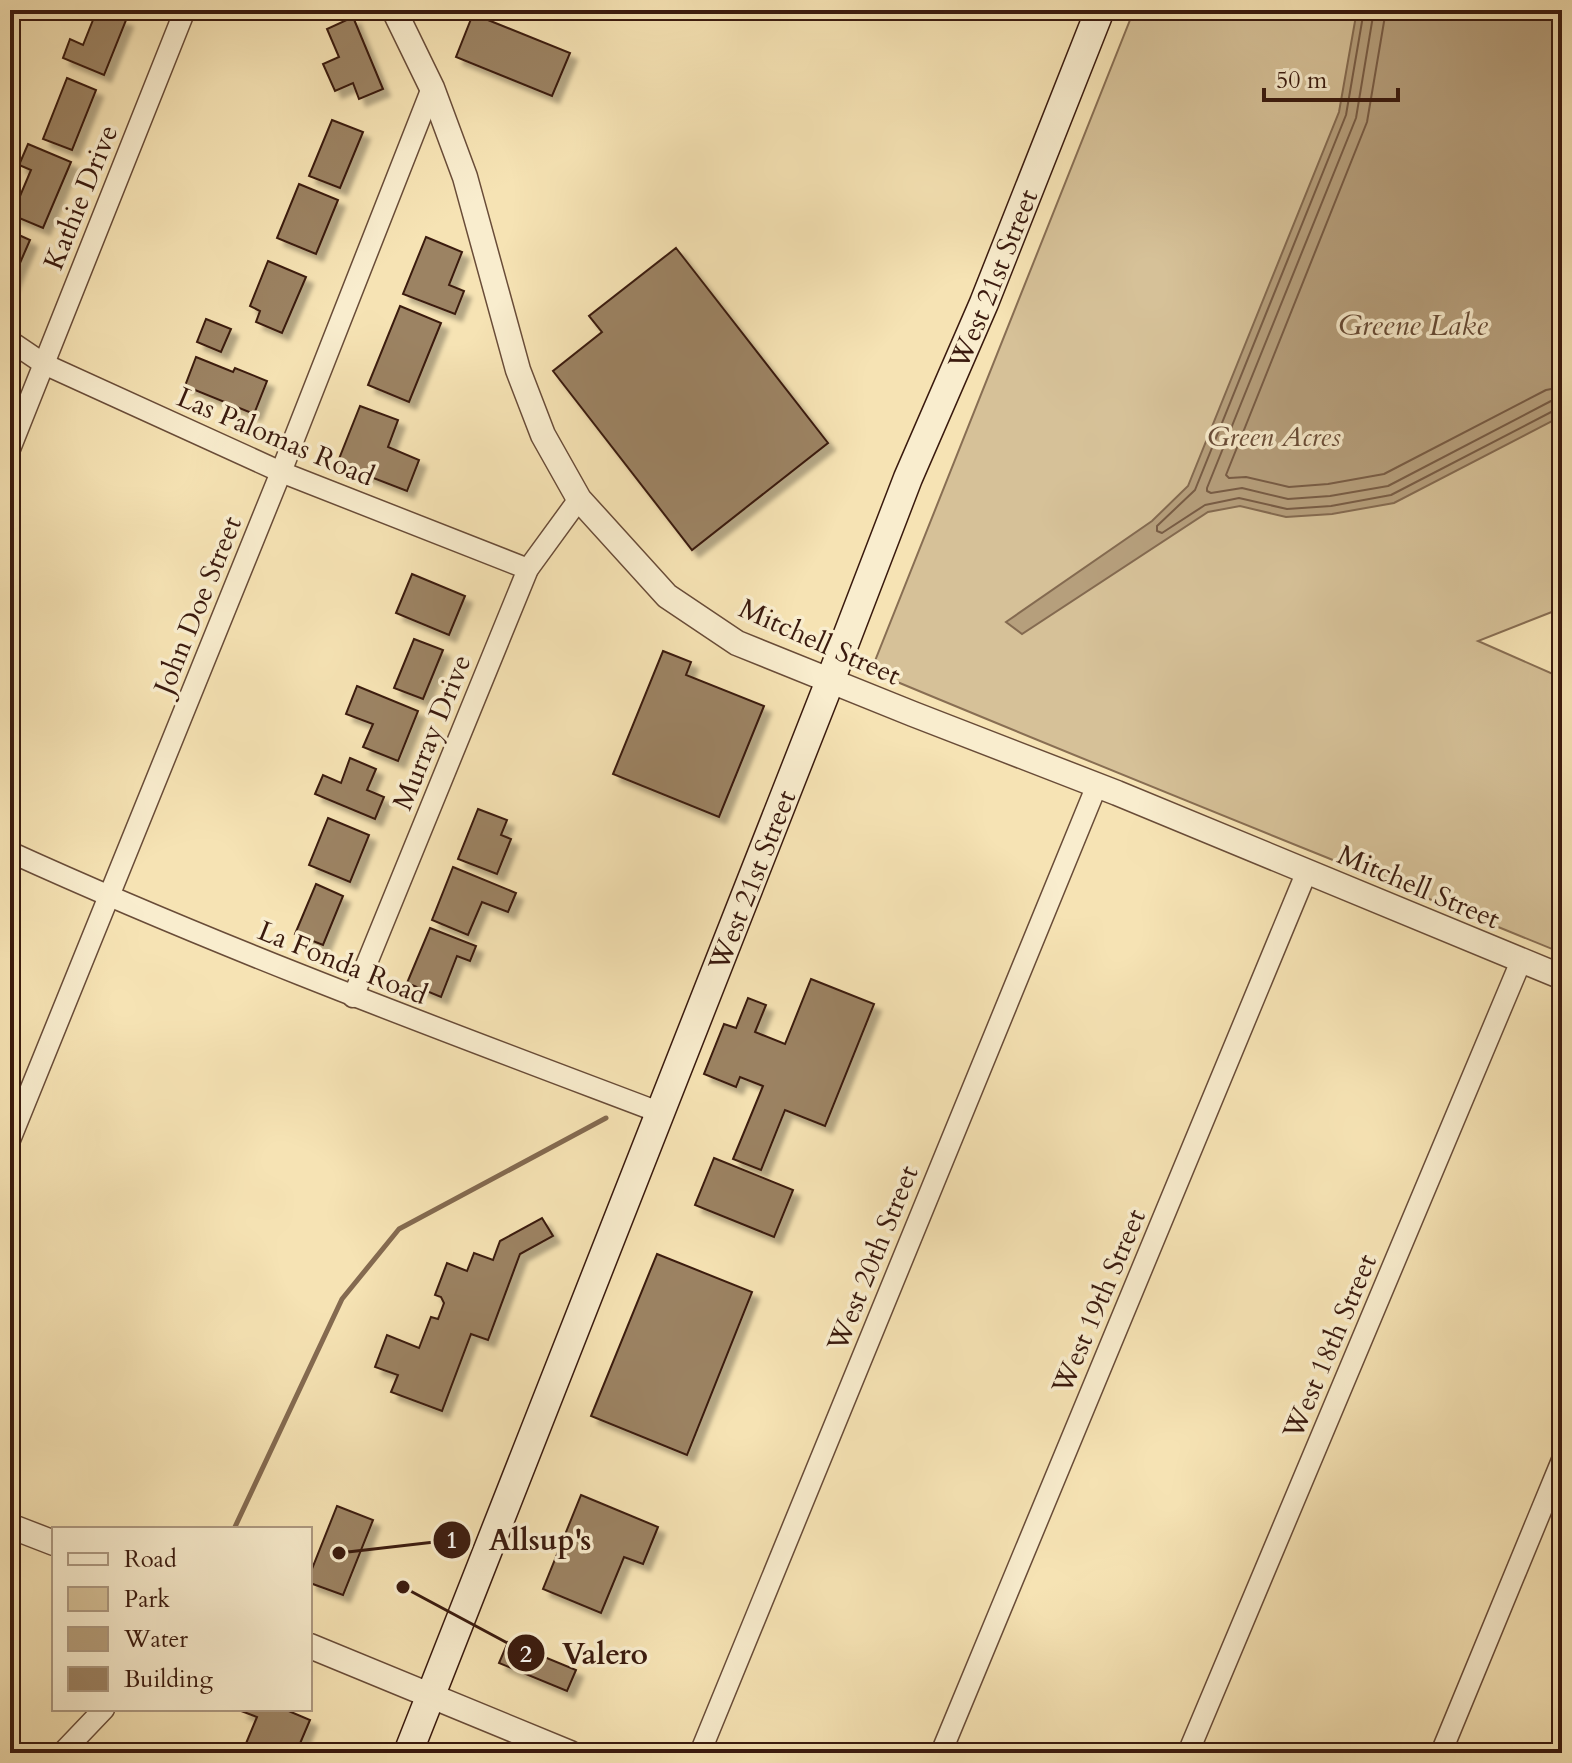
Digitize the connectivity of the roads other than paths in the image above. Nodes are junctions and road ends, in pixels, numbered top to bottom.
1 (185, 10) edge
2 (394, 10) edge
3 (1100, 10) edge
4 (432, 88) junction
5 (10, 341) edge
6 (44, 364) junction
7 (10, 449) edge
8 (281, 472) junction
9 (579, 499) junction
10 (528, 569) junction
11 (830, 681) junction
12 (1097, 785) junction
13 (10, 852) edge
14 (1307, 871) junction
15 (109, 897) junction
16 (1521, 961) junction
17 (1562, 977) edge
18 (353, 997) junction
19 (661, 1113) junction
20 (10, 1140) edge
21 (1562, 1460) edge
22 (10, 1526) edge
23 (52, 1542) edge
24 (312, 1647) edge
25 (431, 1695) junction
26 (102, 1711) edge
27 (62, 1753) edge
28 (408, 1753) edge
29 (570, 1753) edge
30 (700, 1753) edge
31 (941, 1753) edge
32 (1188, 1753) edge
33 (1441, 1753) edge

1 - 6 street, Kathie Drive
2 - 4 street, Mitchell Street
3 - 11 main road, West 21st Street
4 - 8 street, John Doe Street
4 - 9 street, Mitchell Street
5 - 6 street, Las Palomas Road
6 - 7 street, Kathie Drive
6 - 8 street, Las Palomas Road
8 - 10 street, Las Palomas Road
8 - 15 street, John Doe Street
9 - 10 street, Murray Drive
9 - 11 street, Mitchell Street
10 - 18 street, Murray Drive
11 - 12 street, Mitchell Street
11 - 19 main road, West 21st Street
12 - 14 street, Mitchell Street
12 - 30 street, West 20th Street
13 - 15 street, La Fonda Road
14 - 16 street, Mitchell Street
14 - 31 street, West 19th Street
15 - 18 street, La Fonda Road
15 - 20 street, John Doe Street
16 - 17 street, Mitchell Street
16 - 32 street, West 18th Street
18 - 19 street, La Fonda Road
19 - 25 main road, West 21st Street
21 - 33 street
22 - 23 street
24 - 25 street
25 - 28 main road, West 21st Street
25 - 29 street
26 - 27 street

